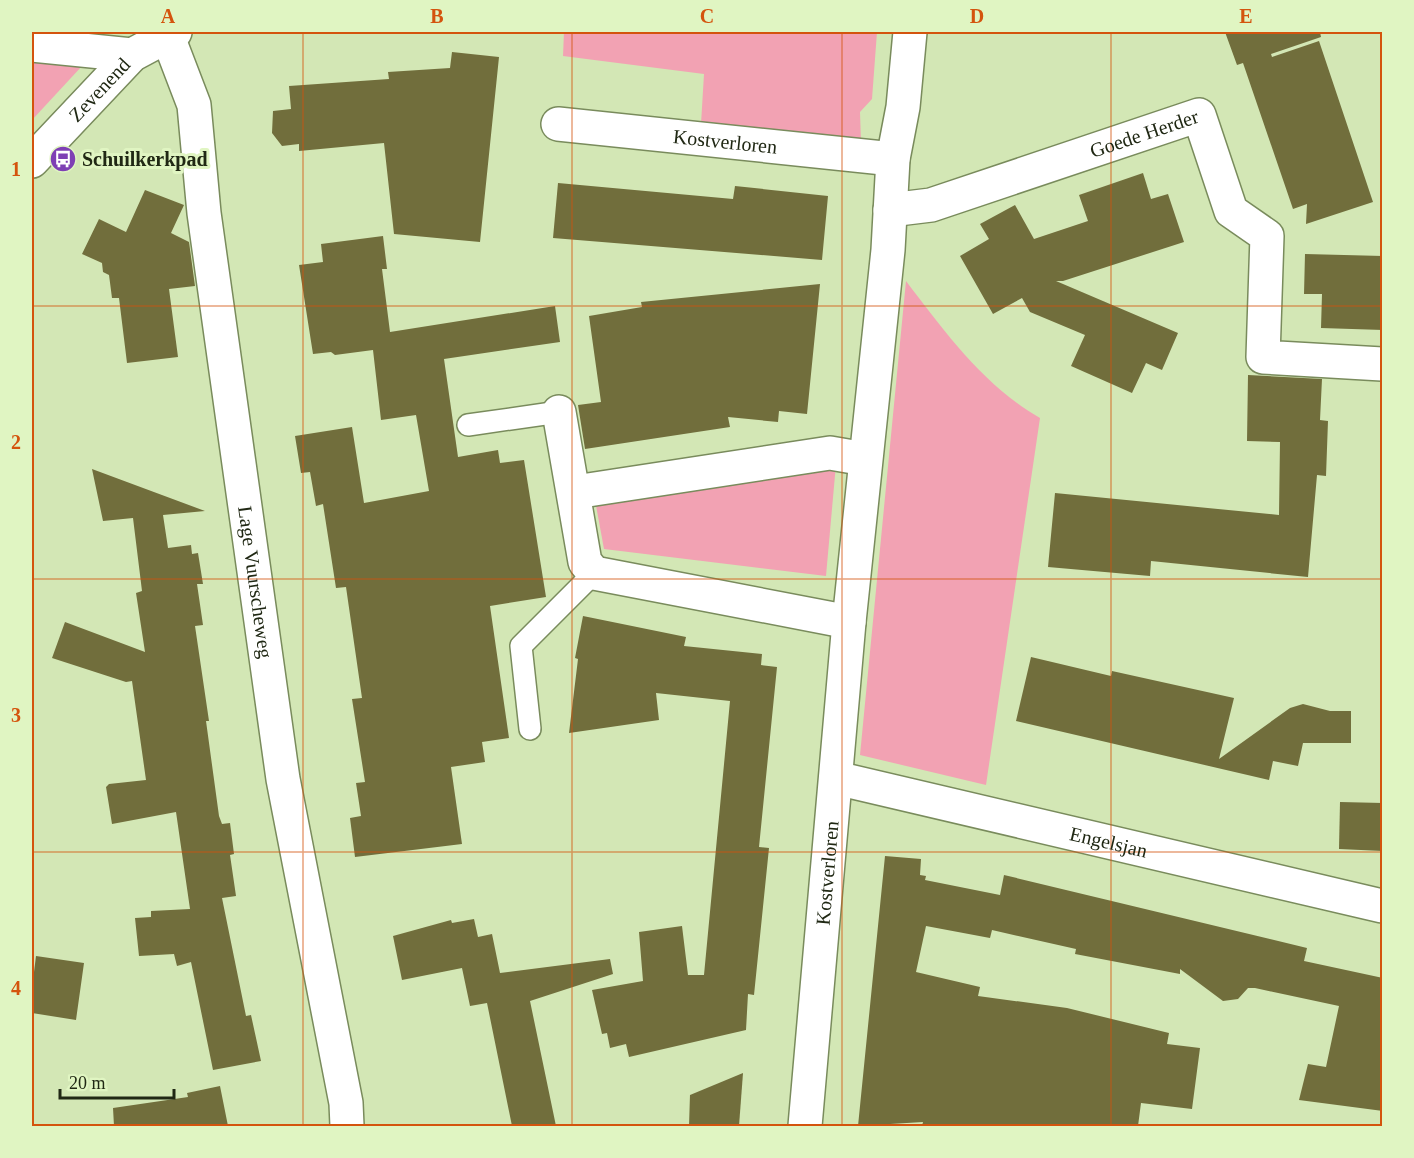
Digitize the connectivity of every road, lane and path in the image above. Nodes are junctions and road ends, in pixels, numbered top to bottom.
1 (910, 32) edge
2 (171, 34) edge
3 (32, 45) edge
4 (132, 56) junction
5 (558, 124) dead end
6 (893, 159) junction
7 (32, 161) edge
8 (890, 210) junction
9 (1383, 363) edge
10 (559, 412) joint
11 (468, 425) dead end
12 (865, 459) junction
13 (575, 492) junction
14 (594, 573) junction
15 (849, 622) junction
16 (530, 729) dead end
17 (836, 778) junction
18 (1383, 906) edge
19 (347, 1126) edge
20 (805, 1126) edge

1 - 6 street, Kostverloren
2 - 4 street, Zevenend
2 - 19 street, Lage Vuurscheweg
3 - 4 street
4 - 7 street, Zevenend
5 - 6 street, Kostverloren
6 - 8 street, Kostverloren
8 - 9 street, Goede Herder
8 - 12 street, Kostverloren
10 - 11 lane
10 - 13 street
12 - 13 street
12 - 15 street, Kostverloren
13 - 14 street
14 - 15 street
14 - 16 lane
15 - 17 street, Kostverloren
17 - 18 street, Engelsjan
17 - 20 street, Kostverloren

